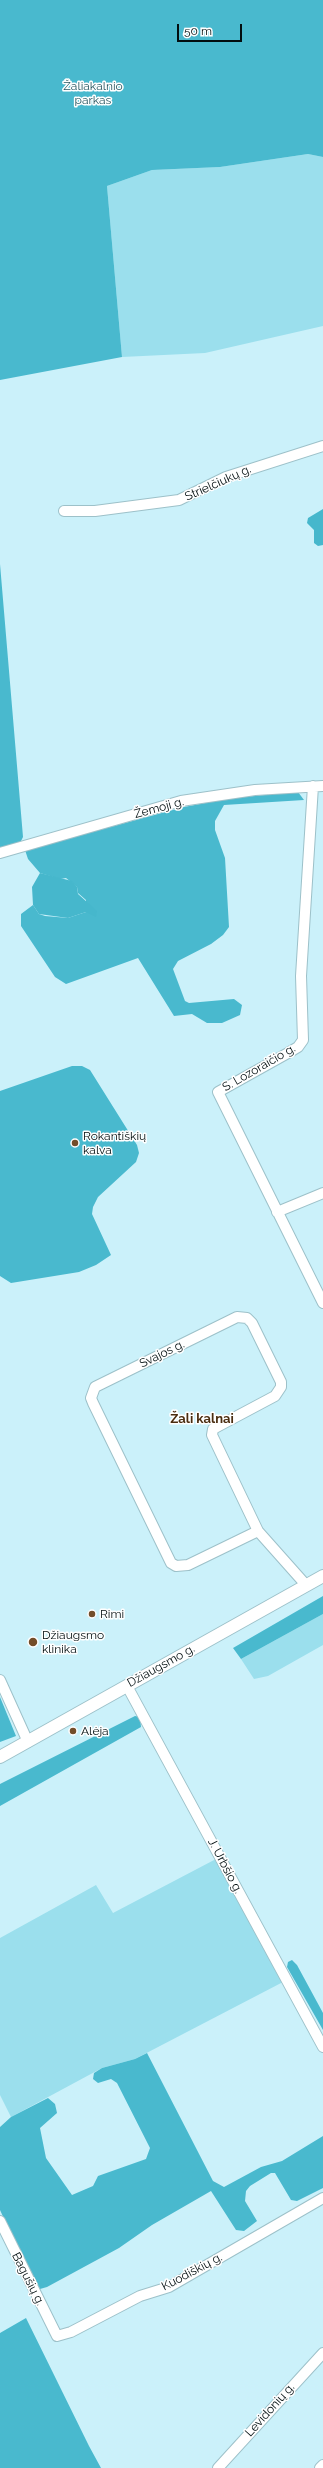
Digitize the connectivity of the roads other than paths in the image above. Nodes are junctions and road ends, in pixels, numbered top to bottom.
1 (323, 446) edge
2 (64, 511) dead end
3 (318, 786) edge
4 (0, 853) edge
5 (323, 1193) edge
6 (277, 1212) junction
7 (323, 1303) edge
8 (258, 1531) junction
9 (323, 1576) edge
10 (306, 1585) junction
11 (0, 1680) edge
12 (127, 1686) junction
13 (28, 1742) junction
14 (0, 1757) edge
15 (323, 2047) edge
16 (323, 2198) edge
17 (0, 2221) edge
18 (4, 2238) edge
19 (57, 2336) joint
20 (323, 2353) edge
21 (323, 2465) edge
22 (218, 2468) edge
23 (320, 2468) edge

1 - 2 street, Strielčiukų g.
3 - 4 street, Žemoji g.
3 - 6 street, S. Lozoraičio g.
5 - 6 street
6 - 7 street, S. Lozoraičio g.
8 - 8 street, Svajos g.
8 - 10 street, Svajos g.
9 - 10 street, Džiaugsmo g.
10 - 12 street, Džiaugsmo g.
11 - 13 street
12 - 13 street, Džiaugsmo g.
12 - 15 street, J. Urbšio g.
13 - 14 street, Džiaugsmo g.
16 - 19 street, Kuodiškių g.
17 - 18 street, Bagušių g.
18 - 19 street, Bagušių g.
20 - 22 street, Levidonių g.
21 - 23 street

